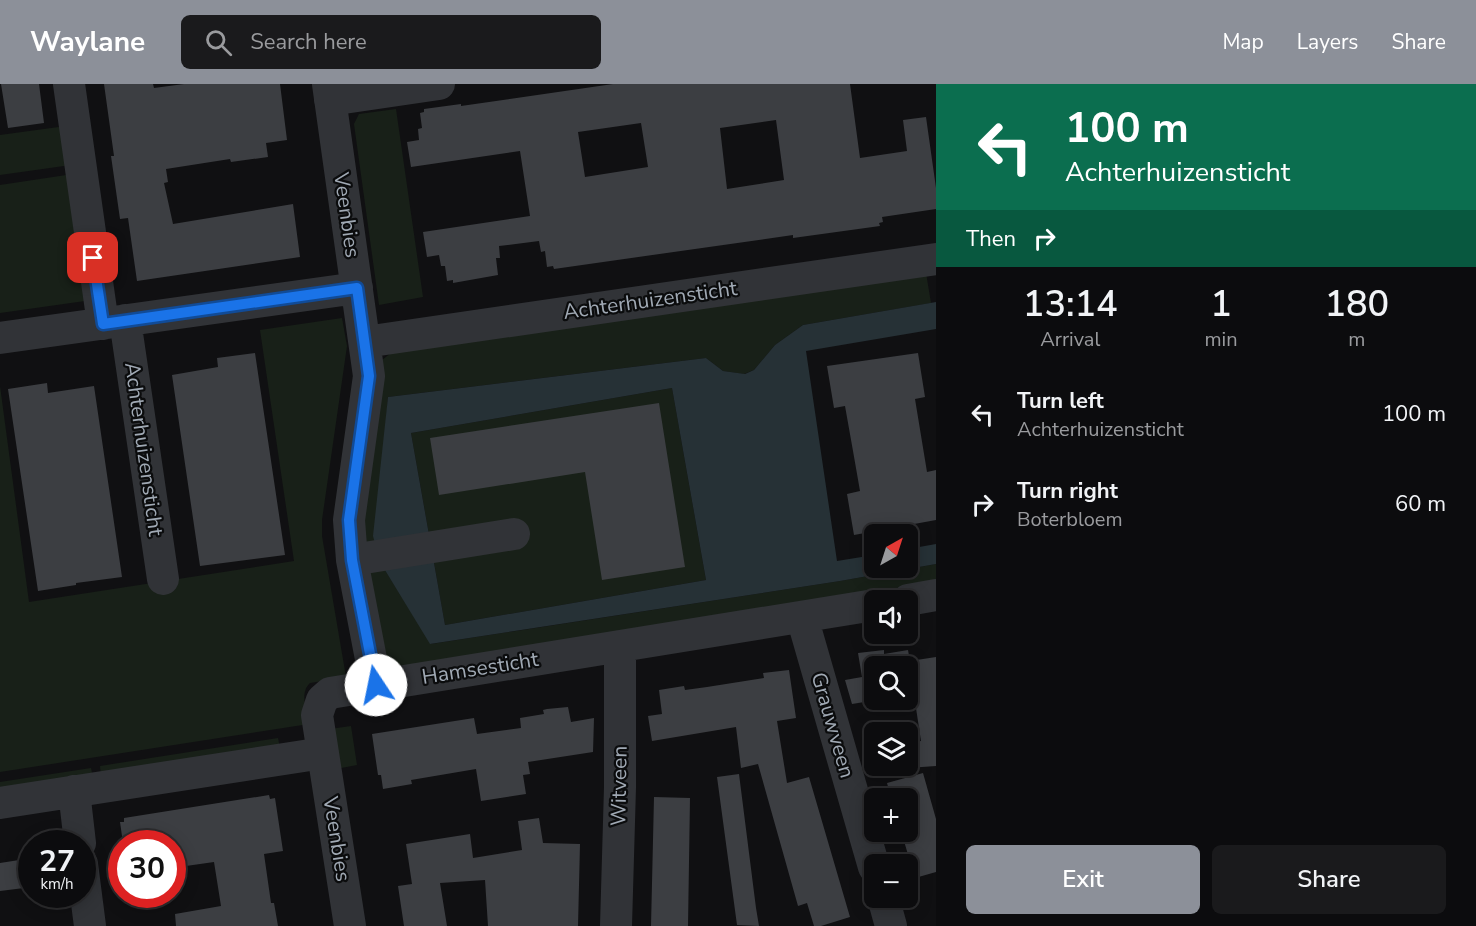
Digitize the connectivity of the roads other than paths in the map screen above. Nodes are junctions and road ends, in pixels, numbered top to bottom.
1 (69, 84) edge
2 (439, 84) edge
3 (329, 92) edge
4 (936, 259) edge
5 (357, 288) junction
6 (114, 322) junction
7 (0, 339) edge
8 (365, 342) junction
9 (514, 534) dead end
10 (363, 557) junction
11 (163, 579) dead end
12 (936, 596) edge
13 (918, 599) edge
14 (864, 607) edge
15 (802, 617) junction
16 (620, 646) junction
17 (376, 685) junction
18 (323, 753) junction
19 (74, 791) junction
20 (0, 803) edge
21 (78, 830) edge
22 (870, 854) edge
23 (88, 908) edge
24 (886, 908) edge
25 (90, 926) edge
26 (350, 926) edge
27 (616, 926) edge
28 (891, 926) edge

1 - 6 street, Achterhuizensticht
2 - 3 street
3 - 5 street, Veenbies
4 - 8 street, Achterhuizensticht
5 - 6 street
5 - 8 street, Veenbies
6 - 7 street
6 - 11 street, Achterhuizensticht
8 - 10 street, Veenbies
9 - 10 street
10 - 17 street, Veenbies
12 - 13 street
14 - 15 street, Hamsesticht
15 - 16 street, Hamsesticht
15 - 22 street, Grauwveen
16 - 17 street, Hamsesticht
16 - 27 street, Witveen
17 - 18 street, Hamsesticht
18 - 19 street
18 - 26 street, Veenbies
19 - 20 street
19 - 21 street
23 - 25 street
24 - 28 street

